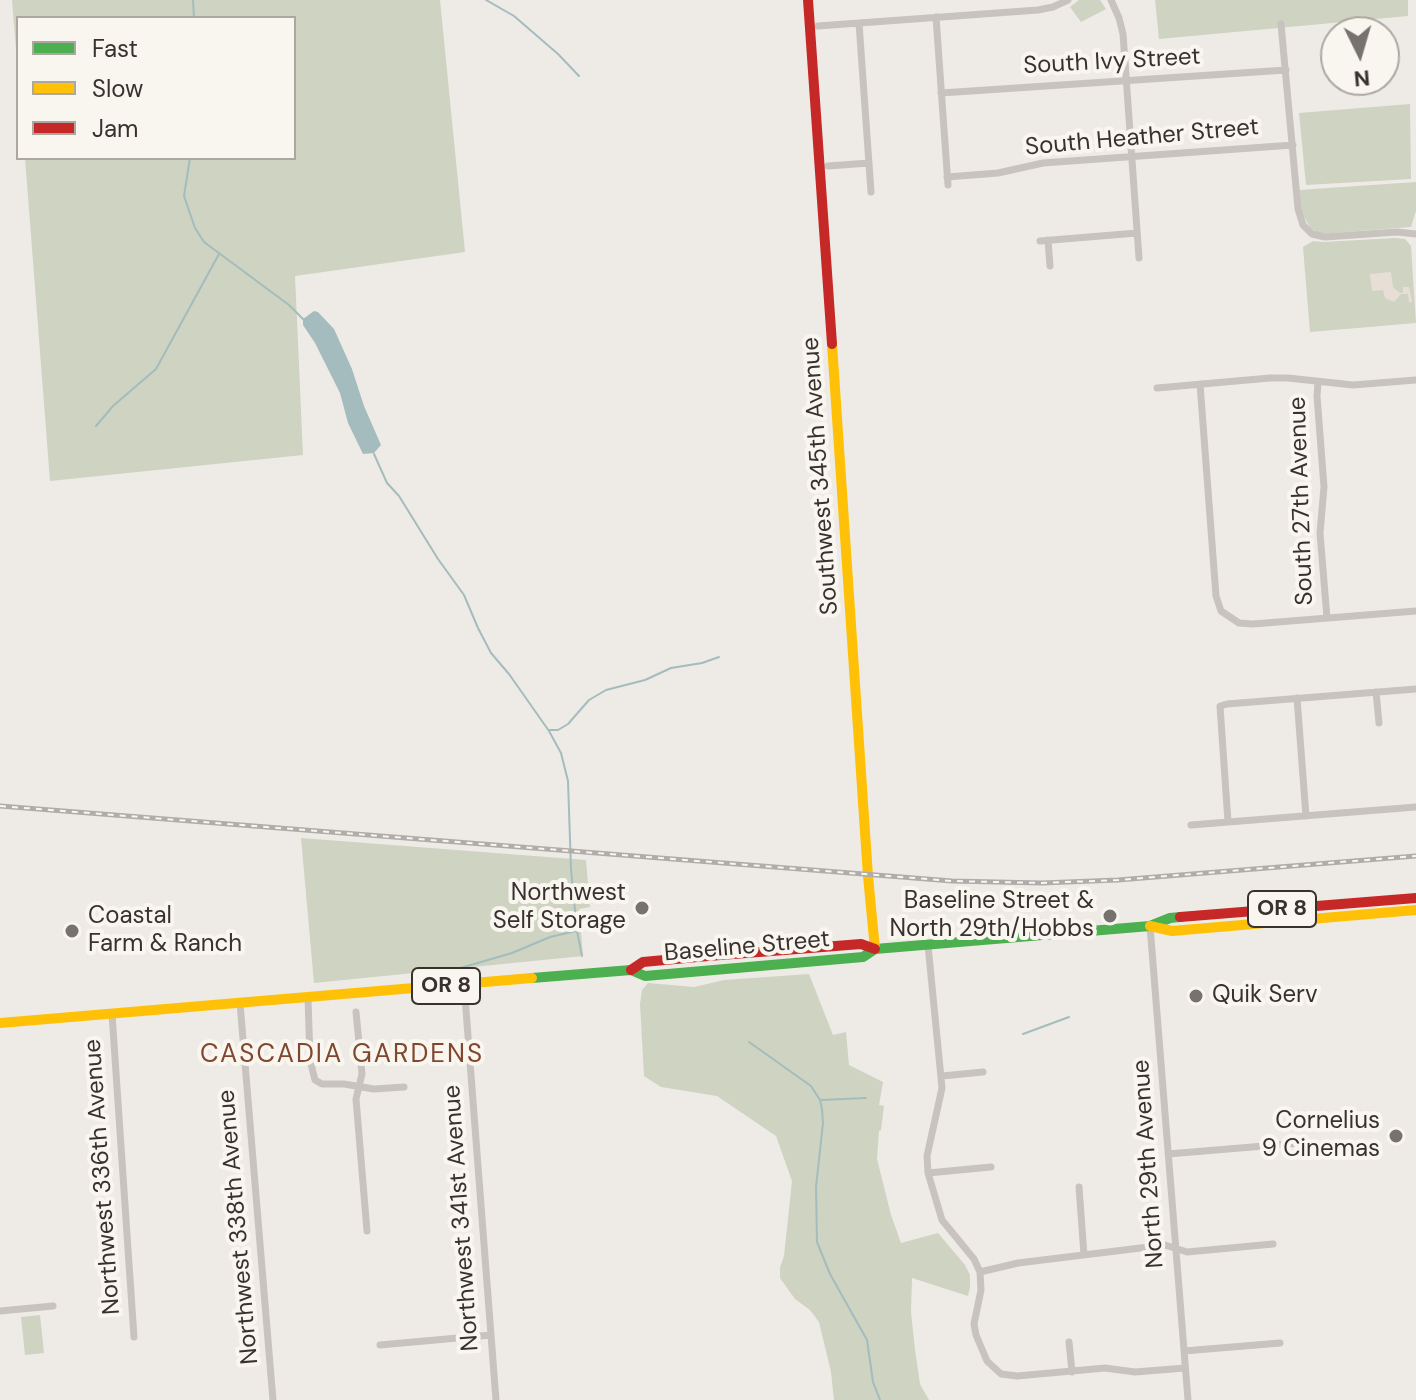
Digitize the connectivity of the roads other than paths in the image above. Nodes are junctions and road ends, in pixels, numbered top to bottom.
1 (808, 0) edge
2 (1068, 0) edge
3 (1111, 0) edge
4 (936, 17) junction
5 (859, 23) junction
6 (1281, 24) dead end
7 (818, 26) dead end
8 (1286, 70) junction
9 (1127, 79) junction
10 (941, 93) junction
11 (1293, 145) junction
12 (1132, 157) junction
13 (869, 163) junction
14 (828, 166) dead end
15 (871, 192) dead end
16 (1137, 233) junction
17 (1416, 234) edge
18 (1139, 258) dead end
19 (1050, 266) dead end
20 (1416, 380) edge
21 (1318, 382) junction
22 (1200, 384) junction
23 (1157, 388) dead end
24 (1416, 611) edge
25 (1327, 618) junction
26 (1416, 689) edge
27 (1376, 692) junction
28 (1297, 698) junction
29 (1379, 723) dead end
30 (1416, 807) edge
31 (1306, 816) junction
32 (1228, 822) junction
33 (1191, 825) dead end
34 (1416, 898) edge
35 (1416, 910) edge
36 (1150, 926) junction
37 (928, 945) junction
38 (875, 949) junction
39 (464, 984) junction
40 (308, 997) junction
41 (240, 1003) junction
42 (356, 1012) dead end
43 (112, 1014) junction
44 (0, 1023) edge
45 (983, 1072) dead end
46 (942, 1076) junction
47 (358, 1086) junction
48 (404, 1087) dead end
49 (1300, 1143) dead end
50 (1168, 1154) junction
51 (991, 1167) dead end
52 (928, 1173) junction
53 (1079, 1187) dead end
54 (367, 1231) dead end
55 (1273, 1244) dead end
56 (1175, 1248) junction
57 (1084, 1255) junction
58 (980, 1272) junction
59 (53, 1306) dead end
60 (0, 1311) edge
61 (491, 1335) junction
62 (134, 1337) dead end
63 (1069, 1342) dead end
64 (1280, 1343) dead end
65 (380, 1345) dead end
66 (1184, 1351) junction
67 (1185, 1368) junction
68 (1072, 1372) junction
69 (273, 1400) edge
70 (496, 1400) edge
71 (1188, 1400) edge

1 - 38 main road, Southwest 345th Avenue
2 - 4 street
3 - 9 street
4 - 5 street
4 - 10 street
5 - 7 street
5 - 13 street
6 - 8 street
8 - 9 street, South Ivy Street
8 - 11 street
9 - 10 street, South Ivy Street
9 - 12 street
10 - 12 street, South Heather Street
11 - 12 street, South Heather Street
11 - 17 street
12 - 16 street
13 - 14 street
13 - 15 street
16 - 18 street
16 - 19 street
20 - 21 street
21 - 22 street
21 - 25 street, South 27th Avenue
22 - 23 street
22 - 25 street
24 - 25 street
26 - 27 street
27 - 28 street
27 - 29 street
28 - 31 street
28 - 32 street
30 - 31 street
31 - 32 street
32 - 33 street
34 - 36 main road, Baseline Street / OR 8
35 - 36 main road, Baseline Street / OR 8
36 - 37 main road, Baseline Street / OR 8
36 - 50 street, North 29th Avenue
37 - 38 main road, Baseline Street / OR 8
37 - 46 street
38 - 39 main road, Baseline Street / OR 8
39 - 40 main road, OR 8
39 - 61 street, Northwest 341st Avenue
40 - 41 main road, OR 8
40 - 47 street
41 - 43 main road, OR 8
41 - 69 street, Northwest 338th Avenue
42 - 47 street
43 - 44 main road, OR 8
43 - 62 street, Northwest 336th Avenue
45 - 46 street
46 - 52 street
47 - 48 street
47 - 54 street
49 - 50 street
50 - 56 street, North 29th Avenue
51 - 52 street
52 - 58 street
53 - 57 street
55 - 56 street
56 - 57 street
56 - 66 street, North 29th Avenue
57 - 58 street
58 - 68 street
59 - 60 street
61 - 65 street
61 - 70 street, Northwest 341st Avenue
63 - 68 street
64 - 66 street
66 - 67 street, North 29th Avenue
67 - 68 street
67 - 71 street, North 29th Avenue

